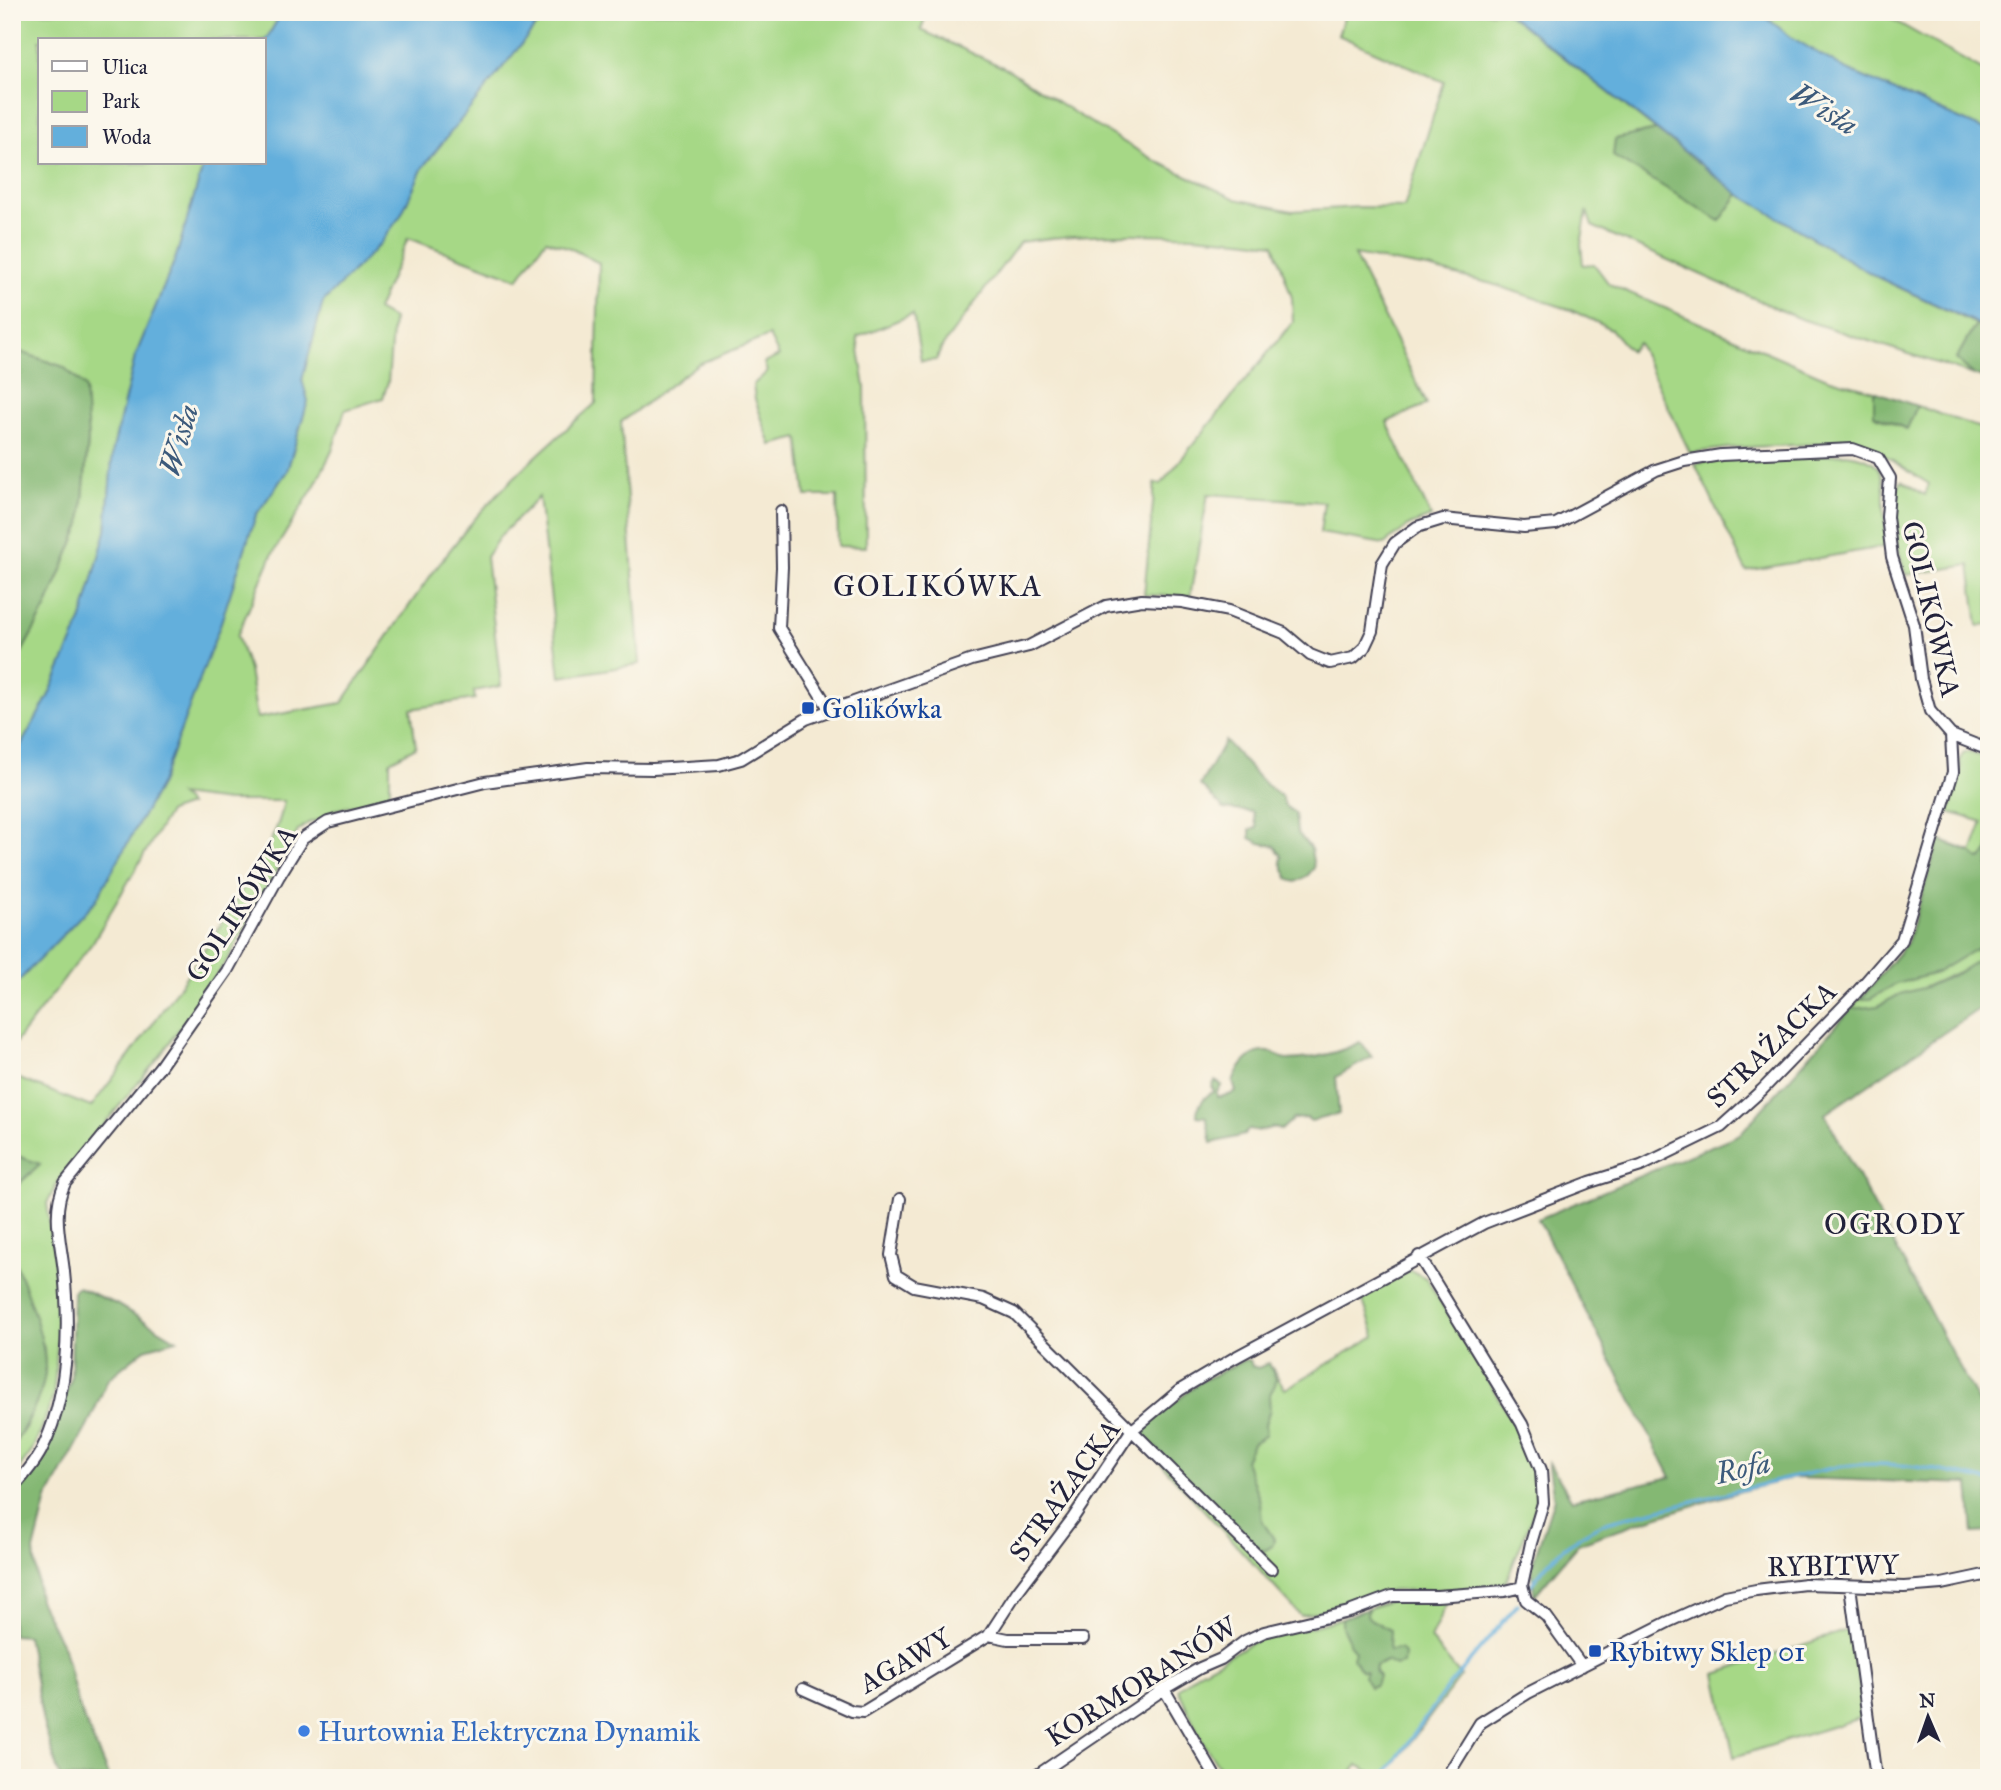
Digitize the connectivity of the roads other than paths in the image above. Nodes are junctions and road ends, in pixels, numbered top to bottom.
1 (781, 511) dead end
2 (830, 710) junction
3 (1951, 735) junction
4 (1989, 750) edge
5 (900, 1199) dead end
6 (1419, 1256) junction
7 (1131, 1431) junction
8 (12, 1489) edge
9 (1272, 1569) dead end
10 (1989, 1574) edge
11 (1850, 1586) junction
12 (1522, 1587) junction
13 (989, 1635) junction
14 (1083, 1639) dead end
15 (1583, 1666) junction
16 (1159, 1686) junction
17 (803, 1689) dead end
18 (1032, 1778) edge
19 (1216, 1778) edge
20 (1446, 1778) edge
21 (1876, 1778) edge

1 - 2 street
2 - 3 street, GOLIKÓWKA
2 - 8 street, GOLIKÓWKA
3 - 4 street, GOLIKÓWKA
3 - 6 street, STRAŻACKA
5 - 7 street
6 - 7 street, STRAŻACKA
6 - 12 street
7 - 9 street
7 - 13 street, STRAŻACKA
10 - 11 street, RYBITWY
11 - 15 street, RYBITWY
11 - 21 street
12 - 15 street
12 - 16 street, KORMORANÓW
13 - 14 street
13 - 17 street, AGAWY
15 - 20 street, RYBITWY
16 - 18 street, KORMORANÓW
16 - 19 street

